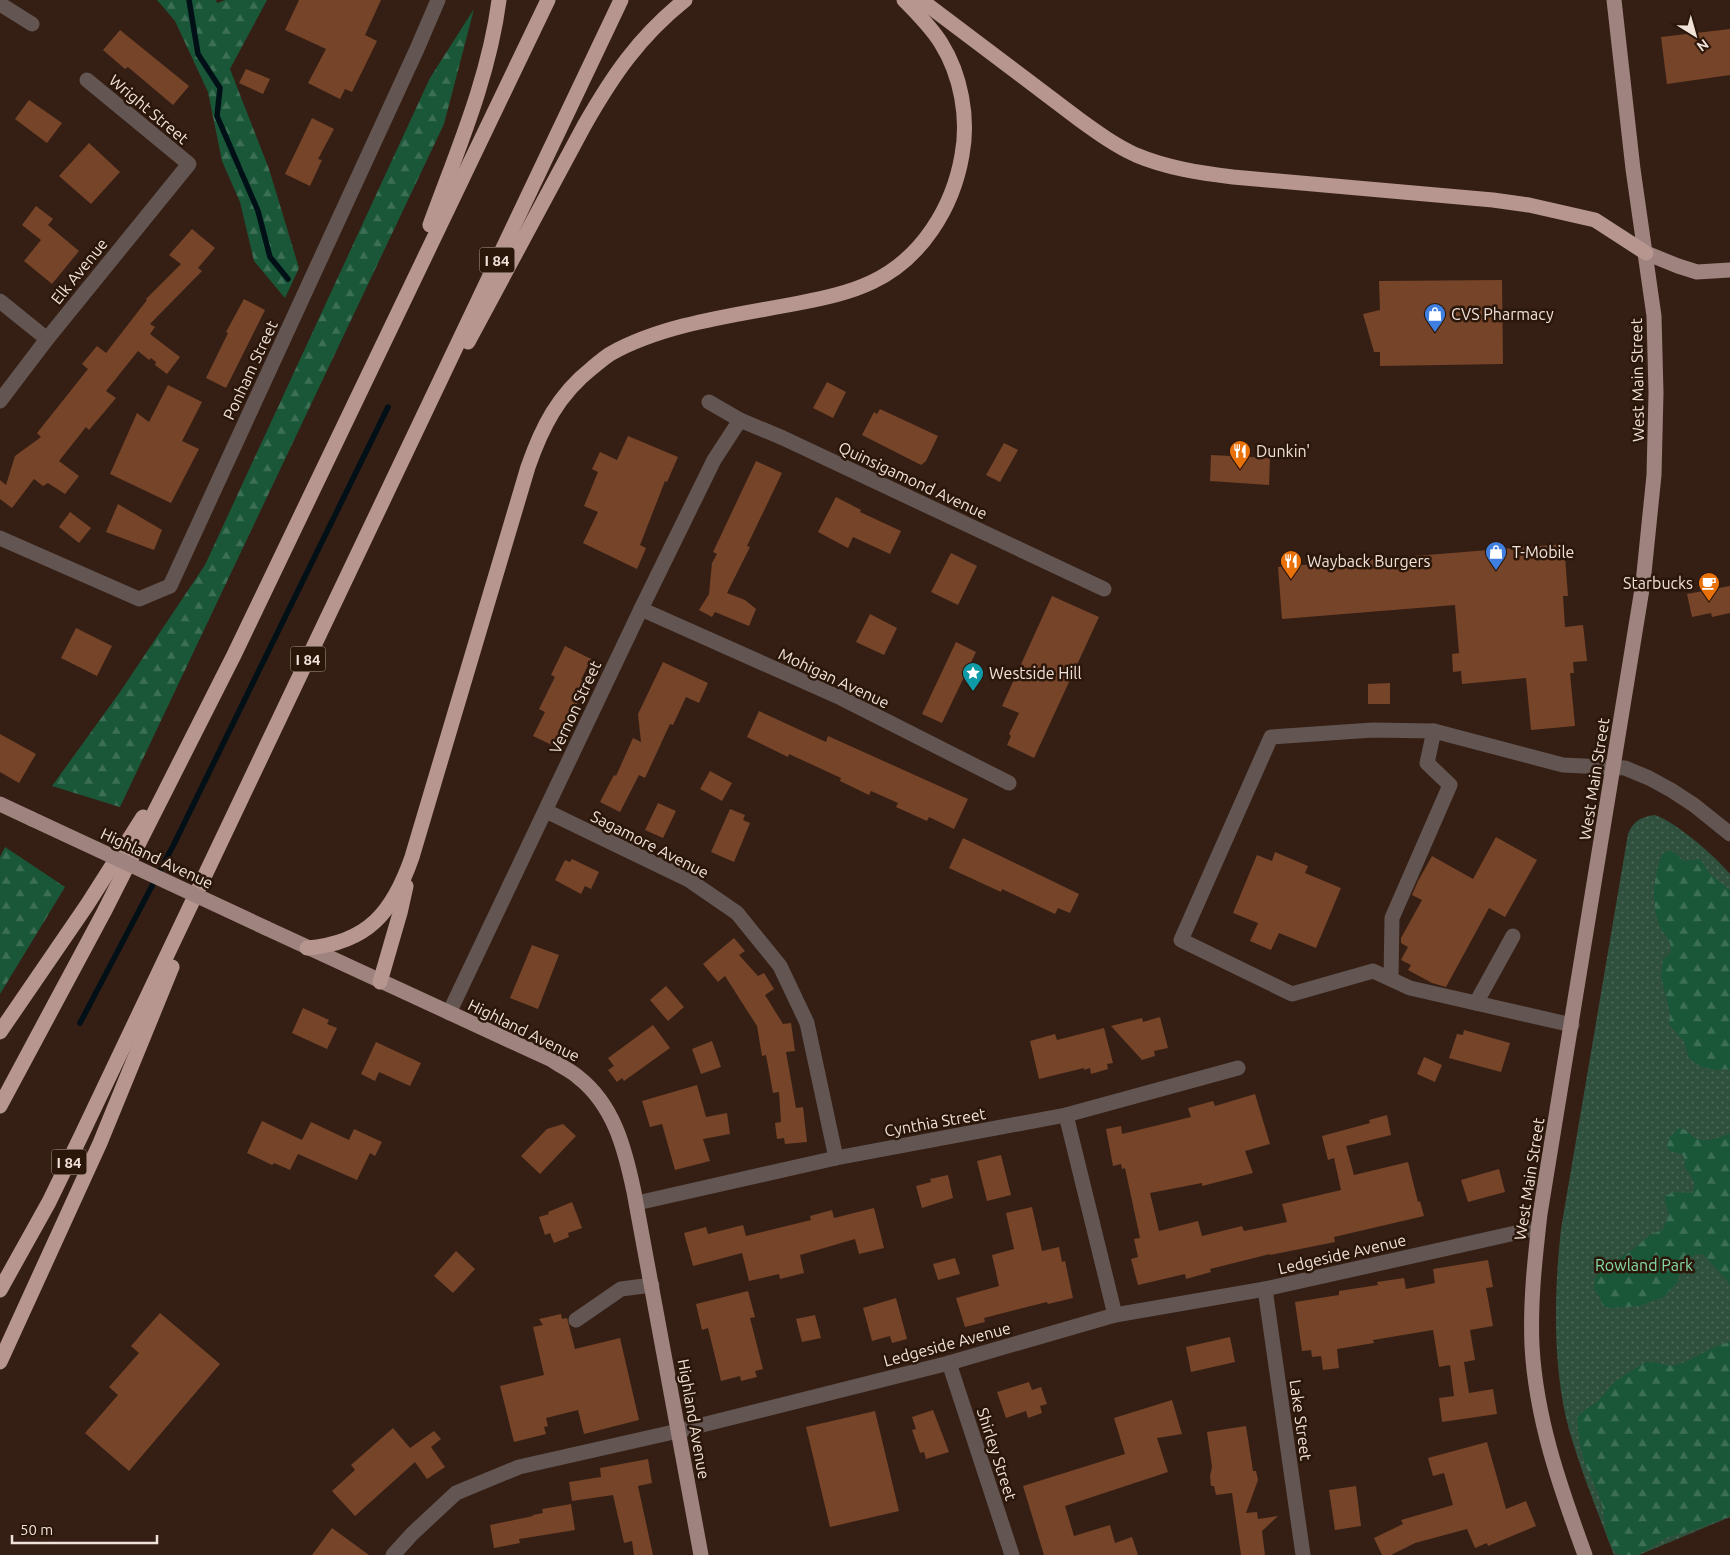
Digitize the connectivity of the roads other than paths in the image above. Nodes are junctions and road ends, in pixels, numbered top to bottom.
1 (438, 0) edge
2 (500, 0) edge
3 (548, 0) edge
4 (621, 0) edge
5 (685, 0) edge
6 (904, 0) edge
7 (921, 0) edge
8 (1614, 0) edge
9 (0, 4) edge
10 (32, 24) dead end
11 (87, 80) dead end
12 (189, 164) joint
13 (1646, 252) junction
14 (1730, 270) edge
15 (0, 301) edge
16 (400, 308) junction
17 (46, 339) junction
18 (0, 401) edge
19 (709, 402) dead end
20 (740, 420) junction
21 (373, 520) junction
22 (0, 538) edge
23 (1104, 589) dead end
24 (641, 609) junction
25 (1434, 731) junction
26 (188, 746) junction
27 (1613, 767) junction
28 (1009, 783) dead end
29 (242, 798) junction
30 (0, 804) edge
31 (546, 811) junction
32 (1730, 834) edge
33 (412, 857) junction
34 (1513, 936) dead end
35 (307, 948) junction
36 (1391, 979) junction
37 (380, 982) junction
38 (1476, 1003) junction
39 (54, 1005) junction
40 (449, 1013) junction
41 (1572, 1025) junction
42 (0, 1032) edge
43 (1238, 1068) dead end
44 (0, 1098) edge
45 (0, 1106) edge
46 (1066, 1115) junction
47 (836, 1158) junction
48 (637, 1203) junction
49 (1538, 1228) junction
50 (652, 1284) junction
51 (1265, 1289) junction
52 (0, 1290) edge
53 (1115, 1315) junction
54 (576, 1320) dead end
55 (0, 1362) edge
56 (949, 1363) junction
57 (678, 1431) junction
58 (393, 1555) edge
59 (701, 1555) edge
60 (1012, 1555) edge
61 (1303, 1555) edge
62 (1585, 1555) edge

1 - 22 street, Ponham Street
2 - 16 highway
3 - 16 highway
4 - 21 highway, I 84
5 - 21 highway
6 - 33 highway
7 - 13 highway
8 - 13 main road, West Main Street
9 - 10 street
11 - 12 street, Wright Street
12 - 17 street, Elk Avenue
13 - 14 main road
13 - 27 main road, West Main Street
15 - 17 street
16 - 26 highway
17 - 18 street, Elk Avenue
19 - 20 street, Quinsigamond Avenue
20 - 23 street, Quinsigamond Avenue
20 - 24 street, Vernon Street
21 - 29 highway, I 84
24 - 28 street, Mohigan Avenue
24 - 31 street, Vernon Street
25 - 27 street
25 - 36 street
25 - 36 street
26 - 39 highway
26 - 42 highway
27 - 32 street
27 - 41 main road, West Main Street
29 - 52 highway, I 84
29 - 55 highway
30 - 35 main road, Highland Avenue, bridge
31 - 40 street, Vernon Street
31 - 47 street, Sagamore Avenue
33 - 35 highway
33 - 37 highway
34 - 38 street
35 - 37 main road, Highland Avenue
36 - 38 street
37 - 40 main road, Highland Avenue
38 - 41 street
39 - 44 highway
39 - 45 highway
40 - 48 main road, Highland Avenue
41 - 49 main road, West Main Street
43 - 46 street, Cynthia Street
46 - 47 street, Cynthia Street
46 - 53 street
47 - 48 street, Cynthia Street
48 - 50 main road, Highland Avenue
49 - 51 street, Ledgeside Avenue
49 - 62 main road, West Main Street
50 - 54 street
50 - 57 main road, Highland Avenue
51 - 53 street, Ledgeside Avenue
51 - 61 street, Lake Street
53 - 56 street, Ledgeside Avenue
56 - 57 street, Ledgeside Avenue
56 - 60 street, Shirley Street
57 - 58 street, Ledgeside Avenue
57 - 59 main road, Highland Avenue

